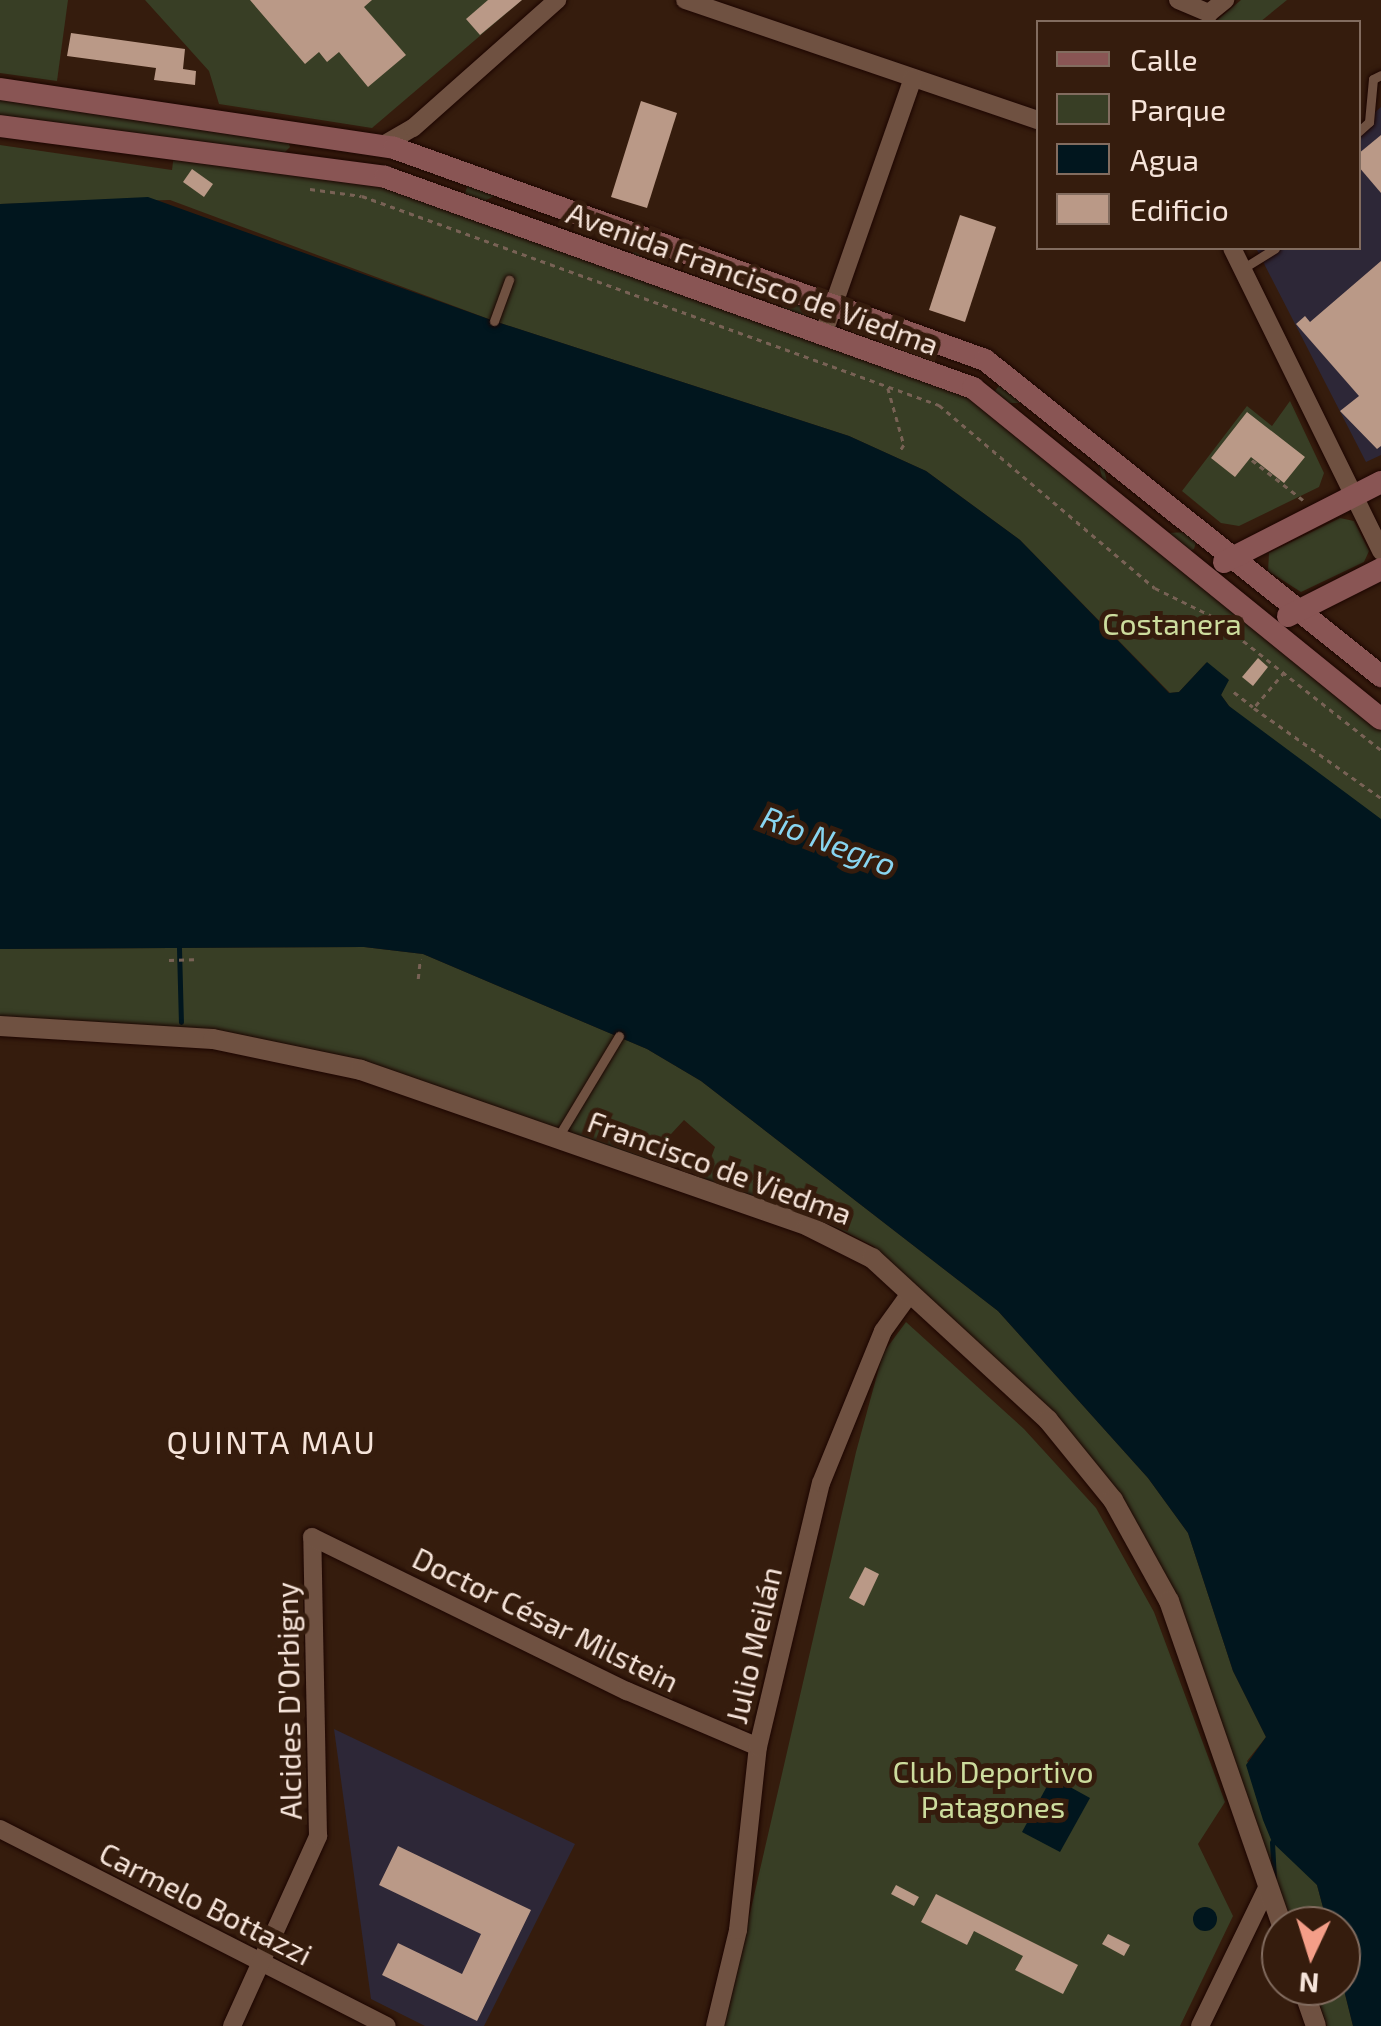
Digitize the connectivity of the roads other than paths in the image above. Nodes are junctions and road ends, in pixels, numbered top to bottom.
1 (558, 0) edge
2 (684, 0) edge
3 (1178, 0) edge
4 (1224, 0) edge
5 (1381, 75) edge
6 (913, 78) junction
7 (0, 89) edge
8 (1036, 119) edge
9 (0, 126) edge
10 (1361, 129) edge
11 (300, 134) junction
12 (383, 145) junction
13 (296, 164) junction
14 (460, 171) junction
15 (451, 201) junction
16 (1233, 250) edge
17 (1273, 250) edge
18 (1242, 269) junction
19 (509, 280) dead end
20 (834, 304) junction
21 (494, 321) dead end
22 (823, 335) junction
23 (985, 360) junction
24 (973, 388) junction
25 (1381, 482) edge
26 (1354, 496) junction
27 (1381, 551) edge
28 (1234, 557) junction
29 (1381, 570) edge
30 (1202, 574) junction
31 (1300, 610) junction
32 (1268, 627) junction
33 (1381, 676) edge
34 (1381, 719) edge
35 (0, 1026) edge
36 (618, 1036) dead end
37 (556, 1139) junction
38 (909, 1295) junction
39 (312, 1536) joint
40 (758, 1746) junction
41 (0, 1829) edge
42 (1268, 1886) junction
43 (1275, 1906) edge
44 (263, 1964) junction
45 (232, 2026) edge
46 (387, 2026) edge
47 (715, 2026) edge
48 (1200, 2026) edge

1 - 12 street
2 - 6 street
3 - 4 street
5 - 10 lane
6 - 8 street
6 - 20 street
7 - 11 main road, Avenida Francisco de Viedma
9 - 13 main road, Avenida Francisco de Viedma
11 - 12 main road, Avenida Francisco de Viedma
11 - 13 main road
12 - 14 main road, Avenida Francisco de Viedma
13 - 15 main road, Avenida Francisco de Viedma
14 - 15 main road
14 - 20 main road, Avenida Francisco de Viedma
15 - 22 main road, Avenida Francisco de Viedma
16 - 18 street
17 - 18 lane
18 - 26 street
19 - 21 lane
20 - 22 street
20 - 23 main road, Avenida Francisco de Viedma
22 - 24 main road, Avenida Francisco de Viedma
23 - 24 main road
23 - 28 main road, Avenida Francisco de Viedma
24 - 30 main road, Avenida Francisco de Viedma
25 - 26 main road
26 - 27 street
26 - 28 main road
28 - 30 main road
28 - 31 main road, Avenida Francisco de Viedma
29 - 31 main road
30 - 32 main road, Avenida Francisco de Viedma
31 - 32 main road
31 - 33 main road, Avenida Francisco de Viedma
32 - 34 main road, Avenida Francisco de Viedma
35 - 37 street, Francisco de Viedma
36 - 37 lane
37 - 38 street, Francisco de Viedma
38 - 40 street, Julio Meilán
38 - 42 street, Francisco de Viedma
39 - 40 street, Doctor César Milstein
39 - 44 street, Alcides D'Orbigny
40 - 47 street, Julio Meilán
41 - 44 street, Carmelo Bottazzi
42 - 43 street, Francisco de Viedma
42 - 48 street
44 - 45 street, Alcides D'Orbigny
44 - 46 street, Carmelo Bottazzi

